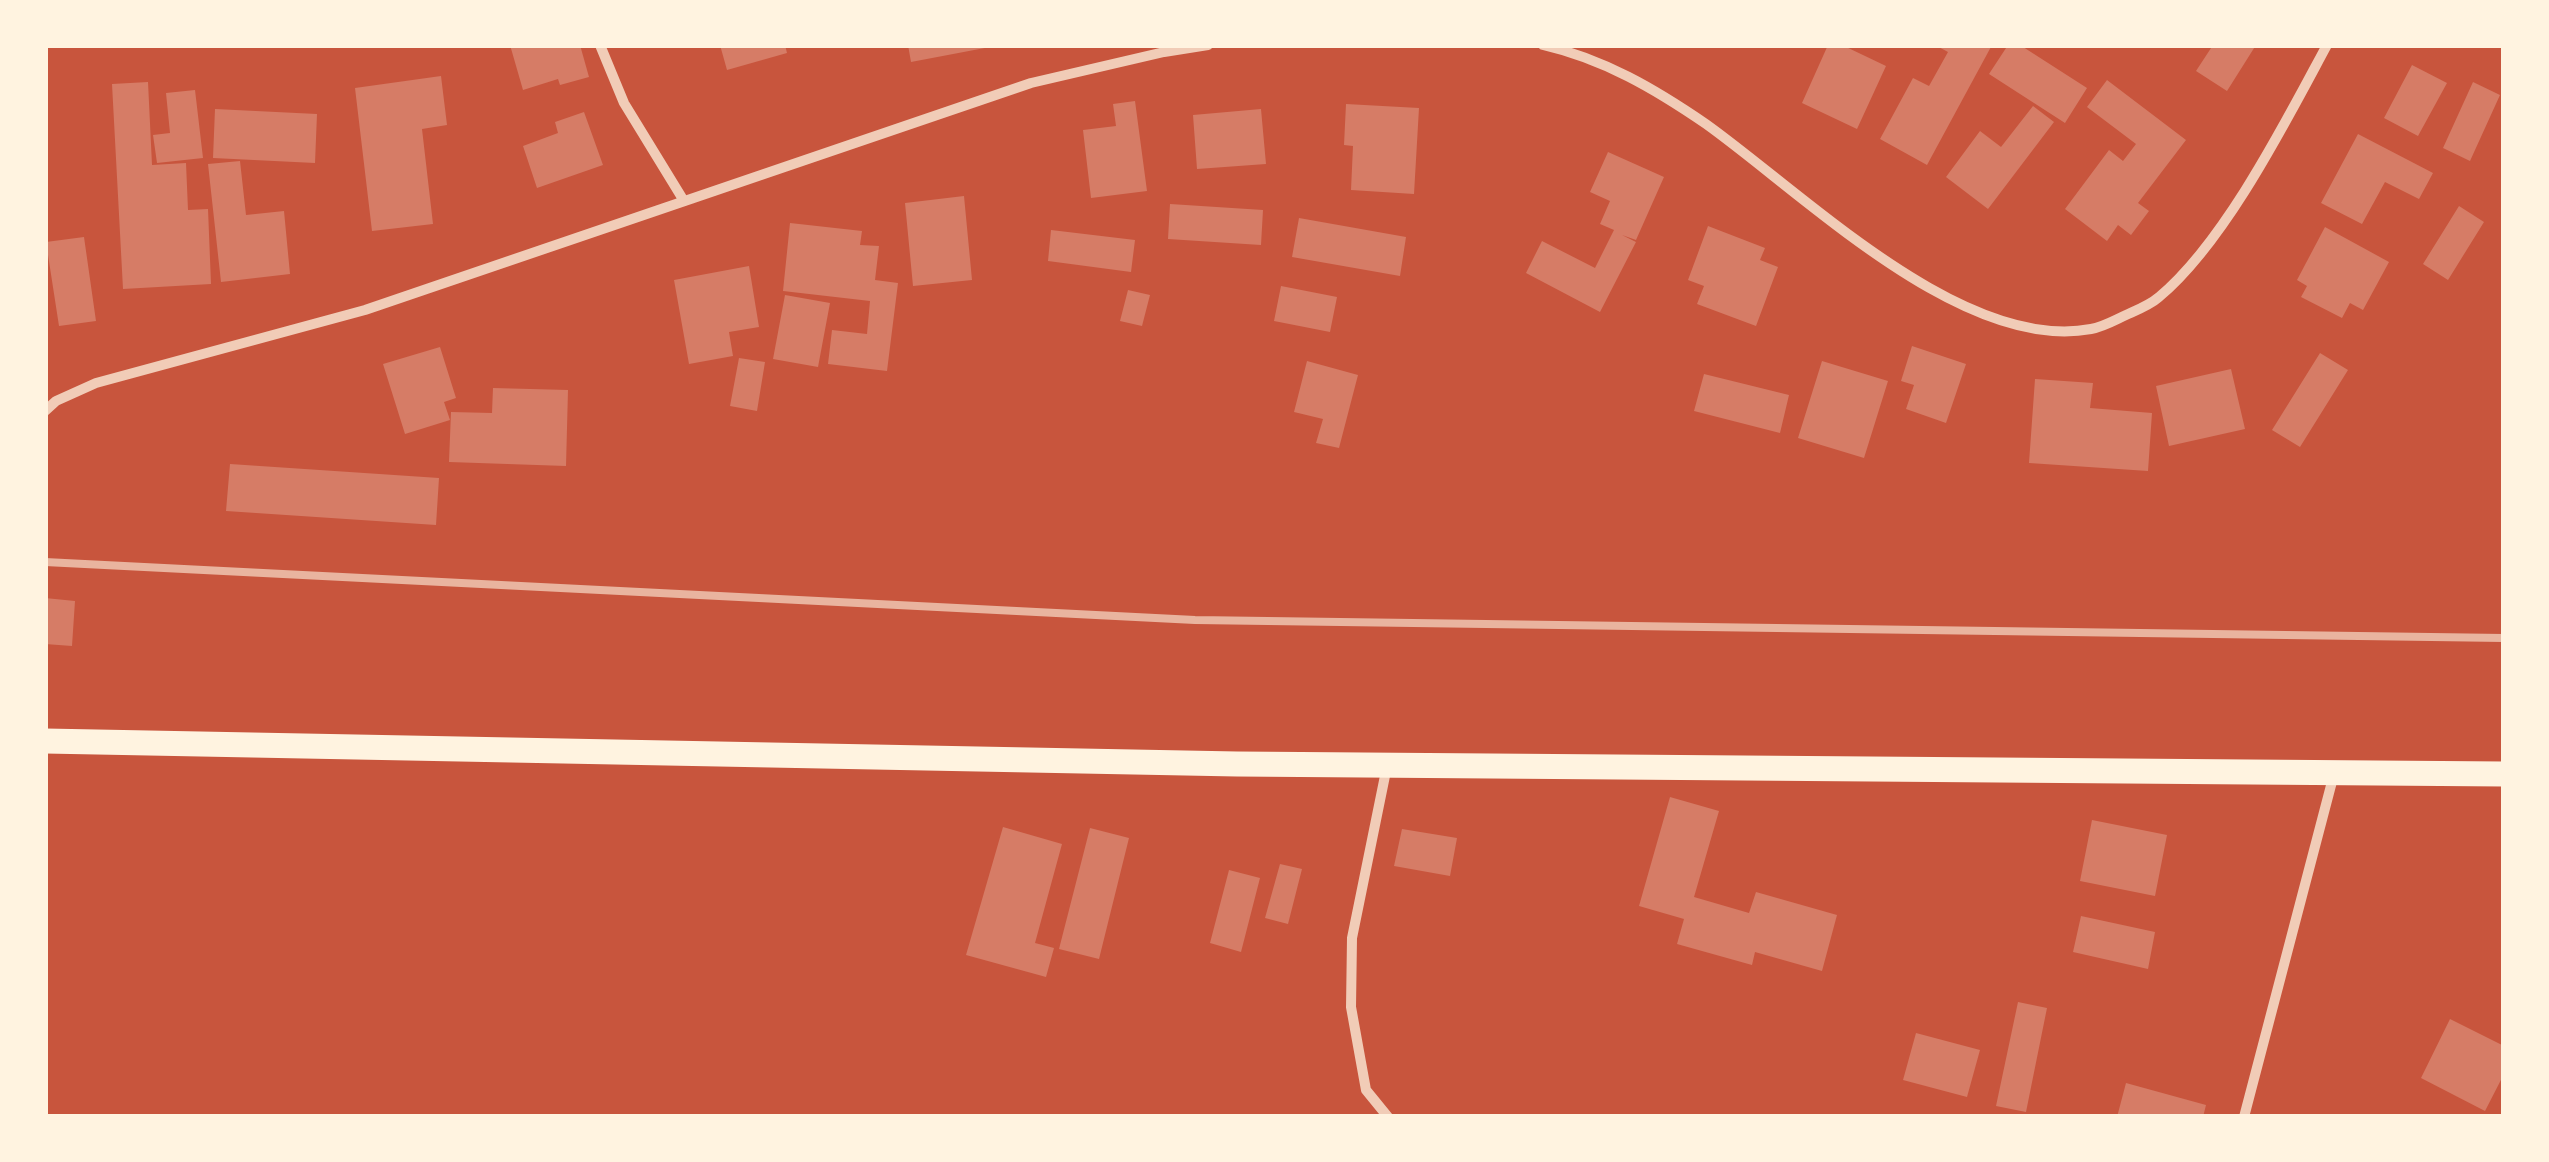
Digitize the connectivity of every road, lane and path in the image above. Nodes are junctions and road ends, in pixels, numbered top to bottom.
1 (600, 45) edge
2 (1208, 45) edge
3 (1543, 45) edge
4 (2327, 45) edge
5 (684, 201) junction
6 (45, 411) edge
7 (45, 741) edge
8 (1387, 765) junction
9 (2334, 773) junction
10 (2504, 774) edge
11 (1388, 1117) edge
12 (2244, 1117) edge

1 - 5 street
2 - 5 street
3 - 4 street
5 - 6 street
7 - 8 main road
8 - 9 main road
8 - 11 street
9 - 10 main road
9 - 12 street

